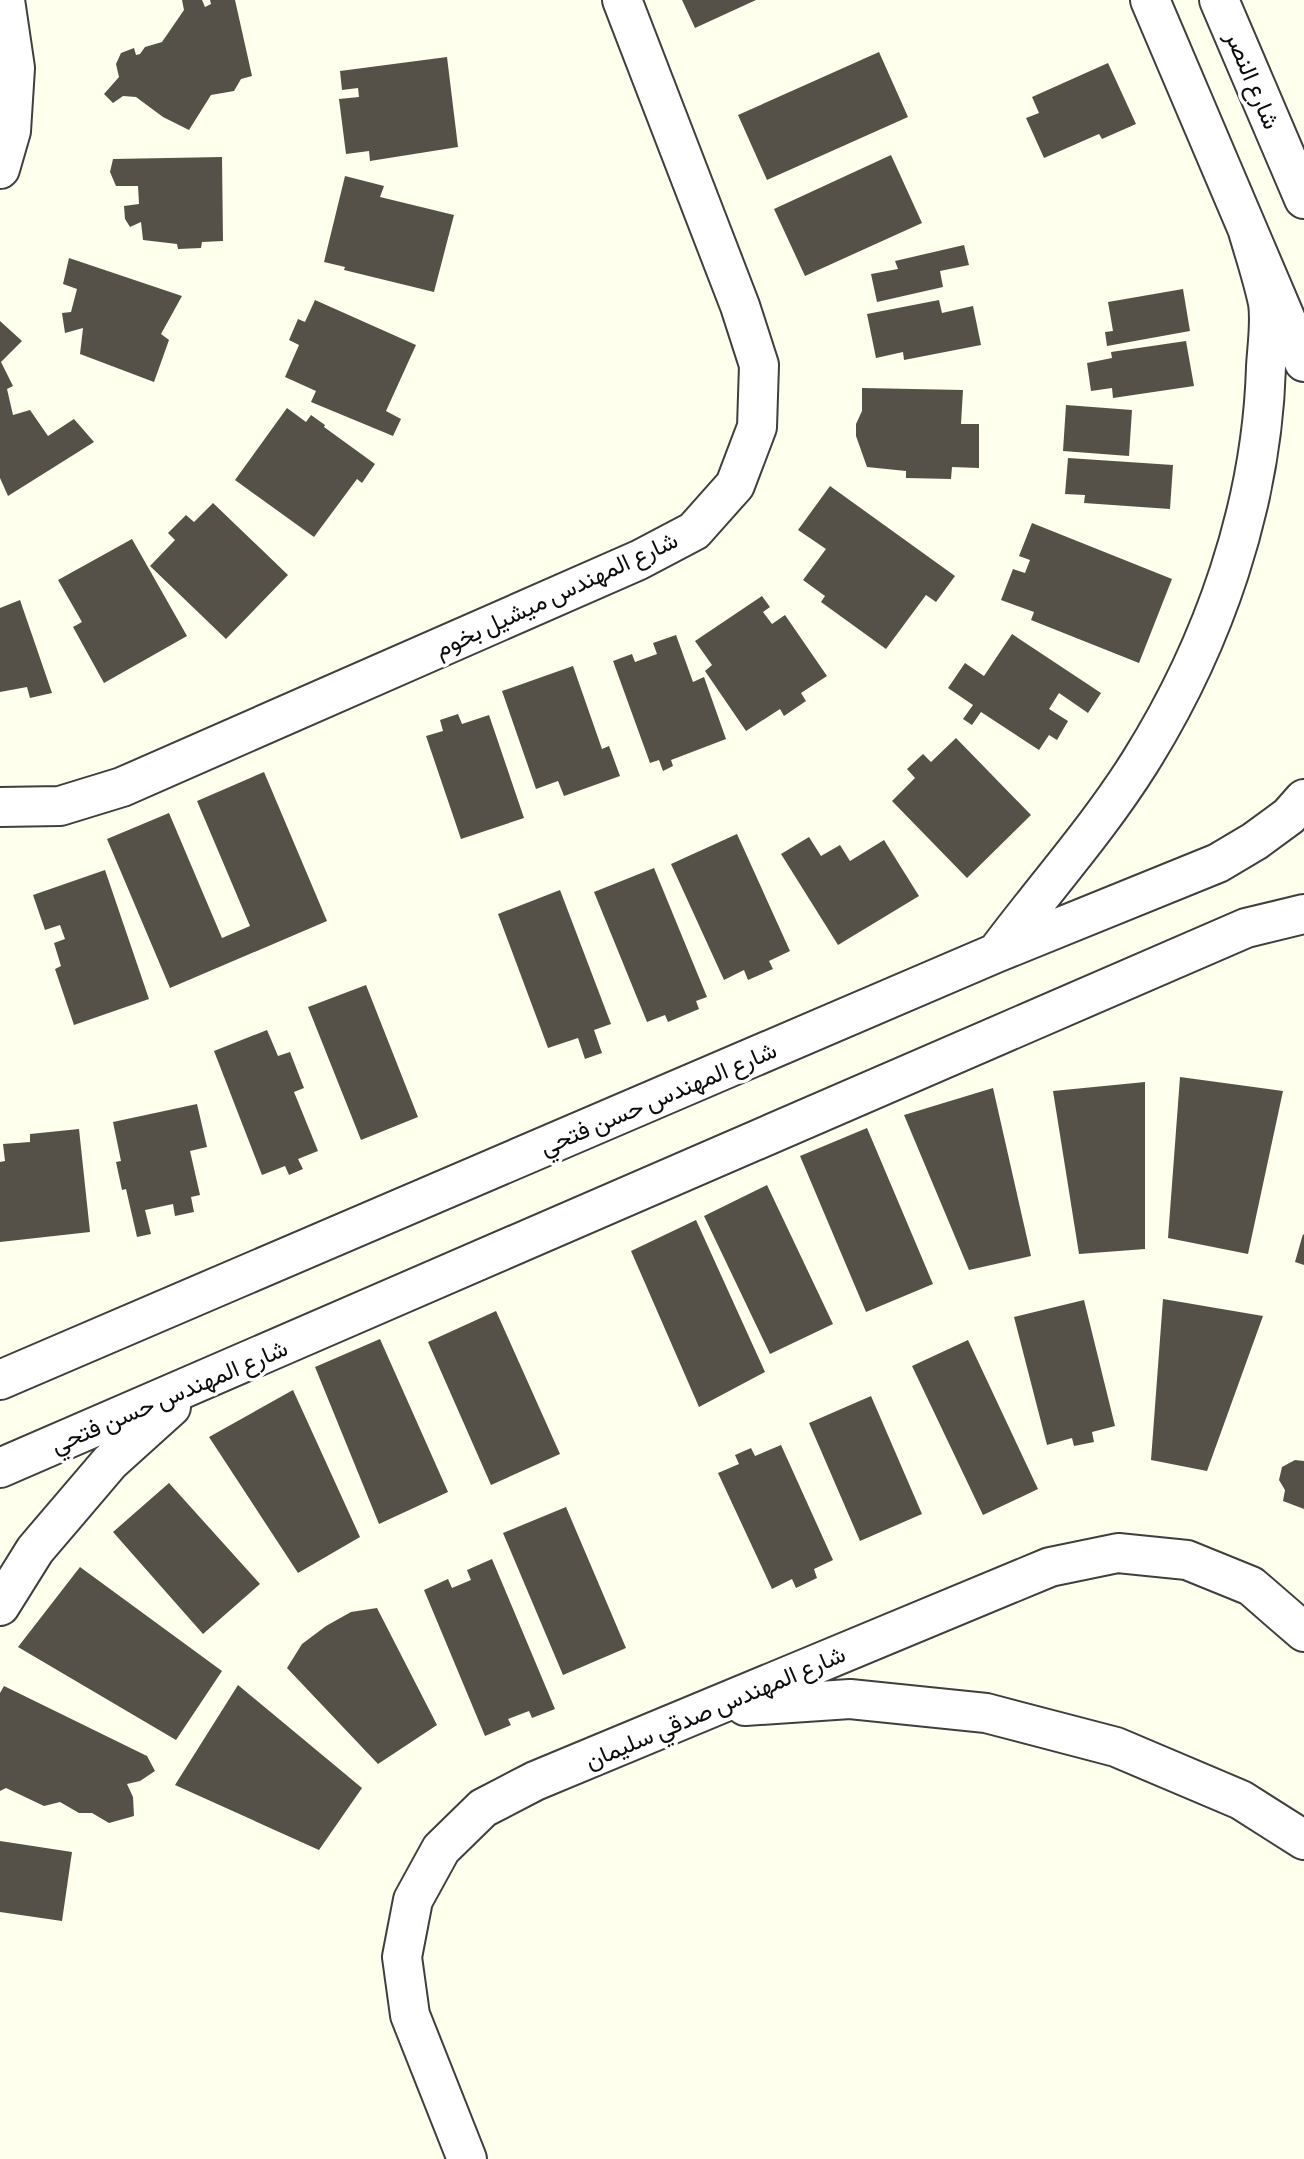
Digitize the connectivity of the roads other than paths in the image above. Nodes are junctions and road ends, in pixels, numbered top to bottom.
1 (622, 0) edge
2 (1150, 0) edge
3 (1219, 0) edge
4 (7, 1) edge
5 (0, 169) edge
6 (1304, 199) edge
7 (1248, 231) junction
8 (1304, 362) edge
9 (0, 807) edge
10 (1299, 812) edge
11 (1304, 914) edge
12 (996, 953) junction
13 (0, 1380) edge
14 (195, 1385) junction
15 (0, 1468) edge
16 (0, 1606) edge
17 (1304, 1632) edge
18 (715, 1707) junction
19 (1304, 1839) edge
20 (467, 2159) edge

1 - 9 street, شارع المهندس ميشيل بخوم
2 - 7 street
3 - 6 street, شارع النصر
4 - 5 street
7 - 8 street
7 - 12 street
10 - 12 street, شارع المهندس حسن فتحي
11 - 14 street, شارع المهندس حسن فتحي
12 - 13 street, شارع المهندس حسن فتحي
14 - 15 street, شارع المهندس حسن فتحي
14 - 16 street
17 - 18 street, شارع المهندس صدقي سليمان
18 - 19 street
18 - 20 street, شارع المهندس صدقي سليمان

